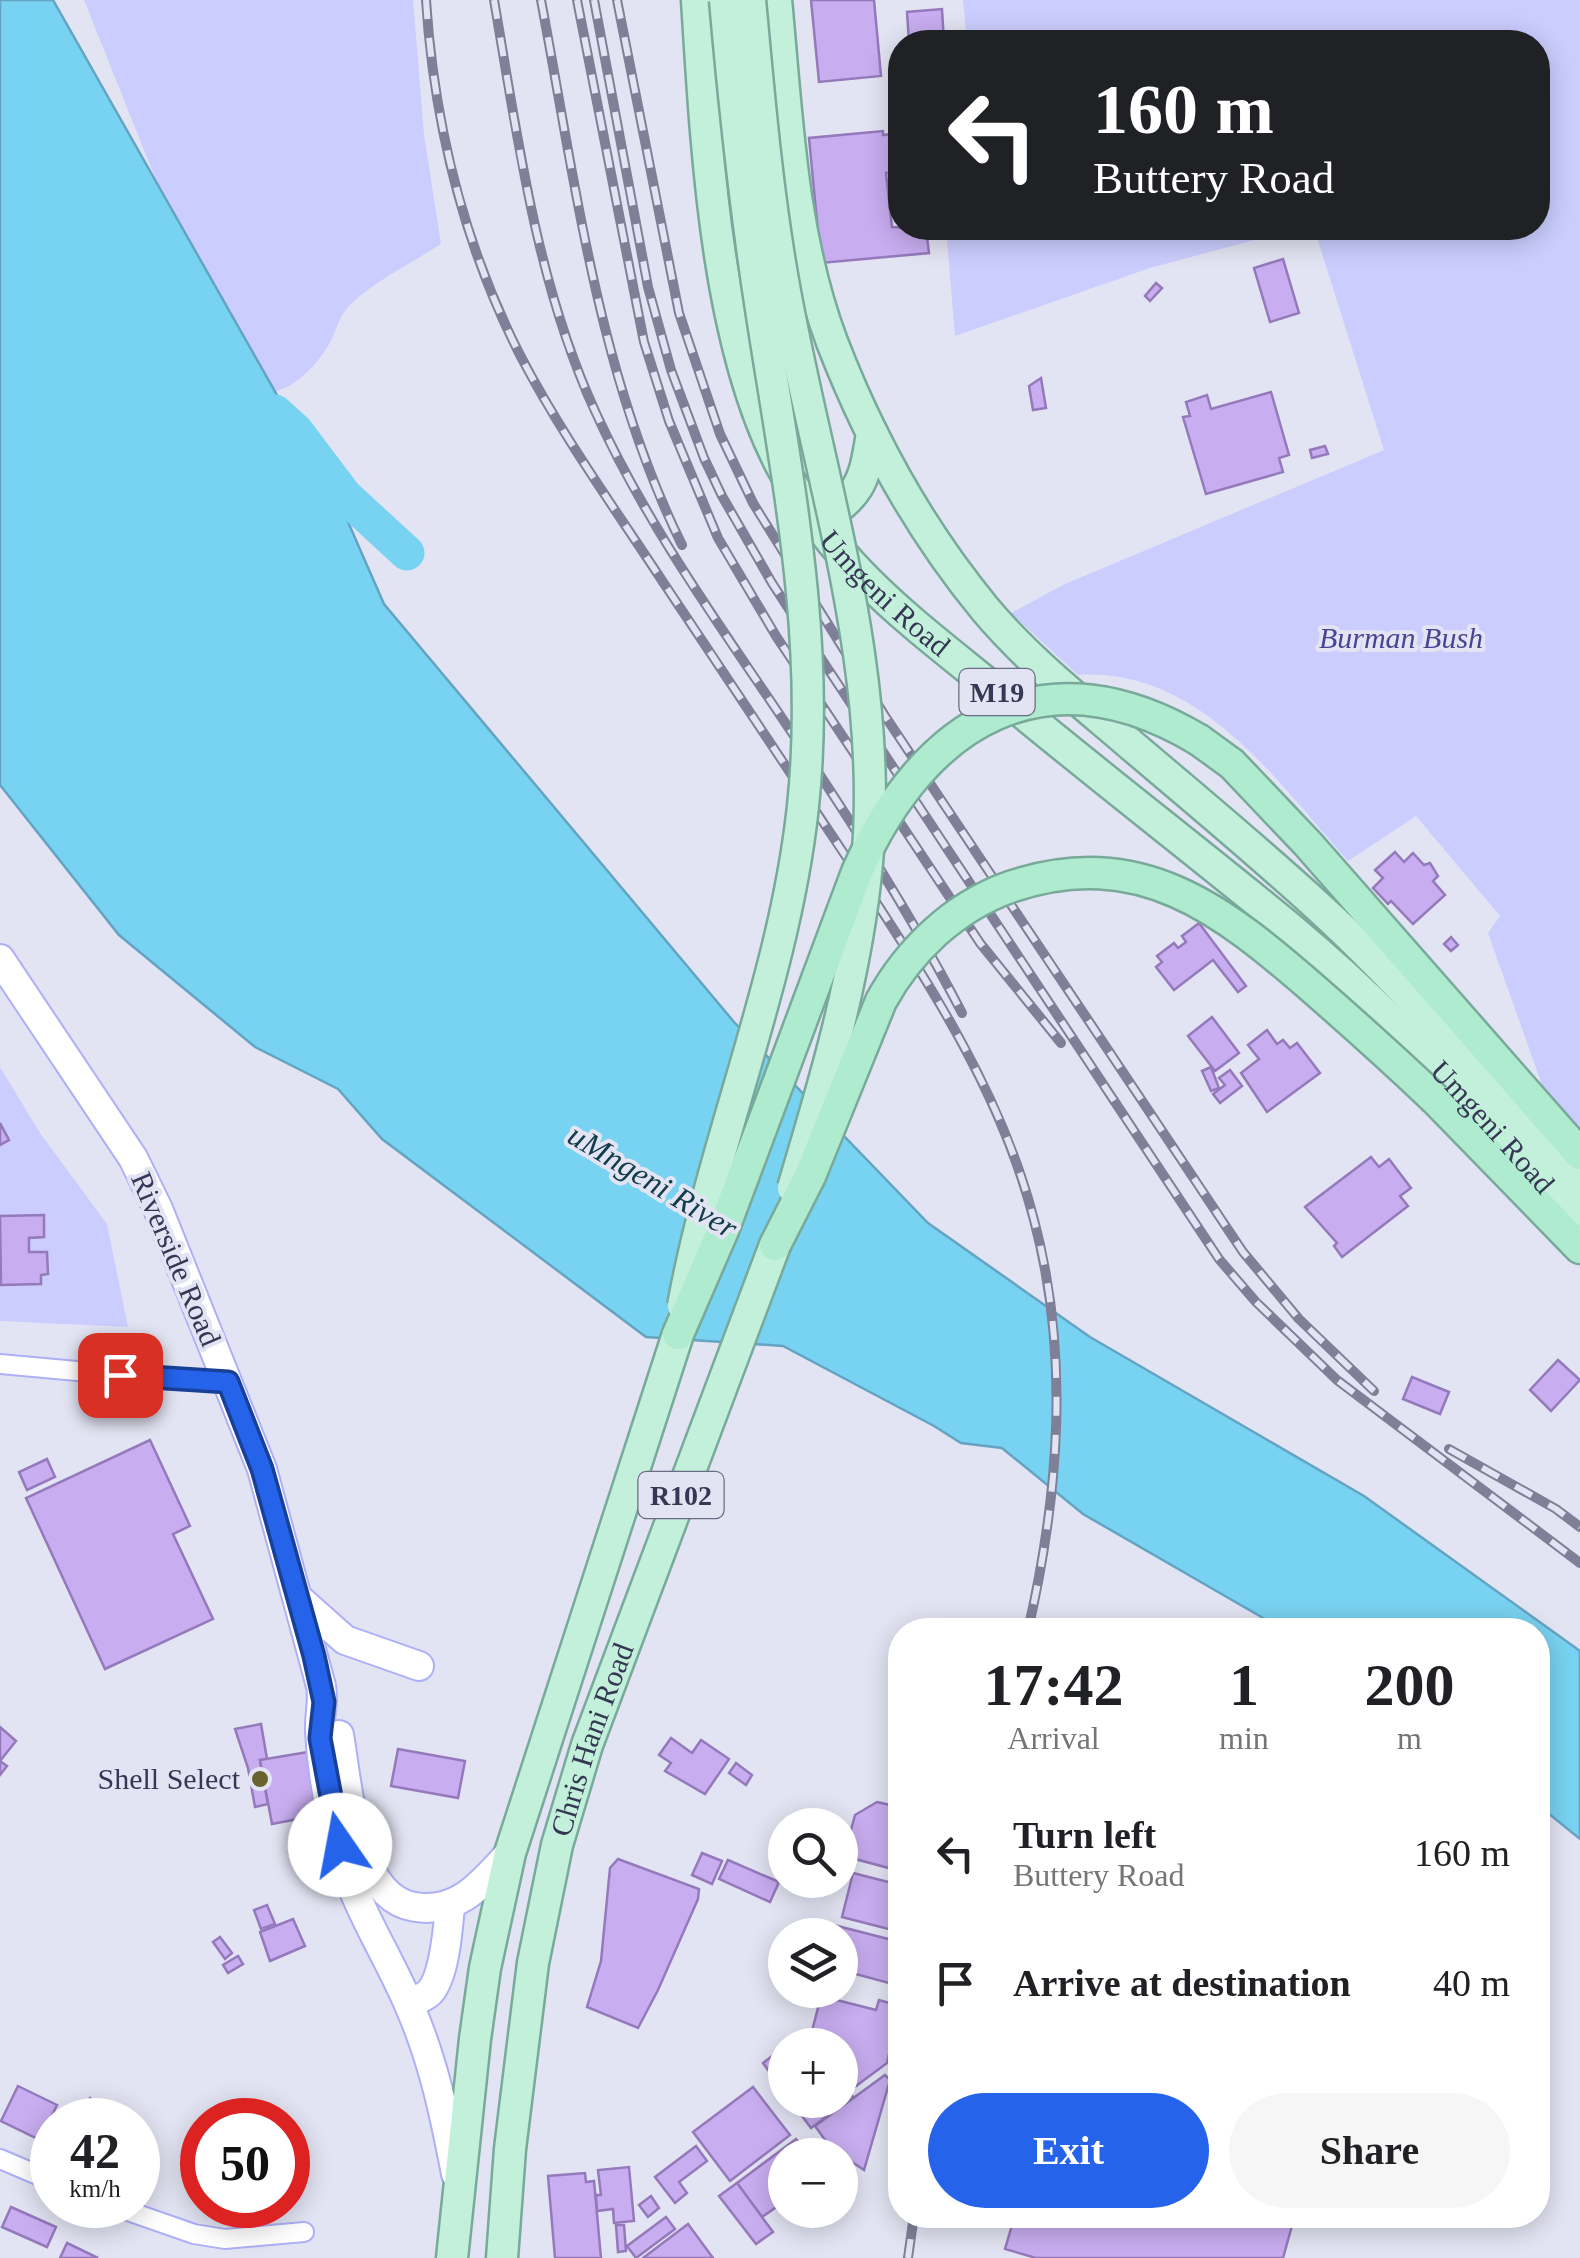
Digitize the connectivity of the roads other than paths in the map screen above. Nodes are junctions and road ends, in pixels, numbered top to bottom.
1 (697, 0) edge
2 (725, 0) edge
3 (750, 0) edge
4 (776, 0) edge
5 (872, 433) junction
6 (815, 523) junction
7 (0, 959) edge
8 (1580, 1154) edge
9 (1580, 1187) edge
10 (1580, 1226) edge
11 (776, 1245) junction
12 (1580, 1248) edge
13 (678, 1334) junction
14 (0, 1364) edge
15 (228, 1382) junction
16 (298, 1600) junction
17 (418, 1666) dead end
18 (324, 1702) junction
19 (510, 1853) junction
20 (450, 1906) junction
21 (409, 2003) junction
22 (0, 2159) edge
23 (30, 2172) edge
24 (461, 2198) junction
25 (160, 2222) edge
26 (304, 2232) dead end
27 (452, 2258) edge
28 (506, 2258) edge

1 - 6 main road, Umgeni Road / M19
2 - 13 main road, Chris Hani Road, bridge
3 - 11 main road, Chris Hani Road, bridge
4 - 5 main road, Umgeni Road / M19
5 - 6 main road
5 - 9 main road, Umgeni Road / M19
6 - 10 main road, Umgeni Road / M19
7 - 15 main road, Riverside Road
8 - 13 highway, bridge
11 - 12 highway, bridge
11 - 28 main road, Chris Hani Road / R102
13 - 19 main road, Chris Hani Road / R102
14 - 15 street
15 - 16 main road, Riverside Road
16 - 17 main road
16 - 18 main road, Riverside Road
18 - 20 main road, Riverside Road
18 - 21 main road, Riverside Road
19 - 20 main road
19 - 24 main road, Chris Hani Road / R102
20 - 21 main road
21 - 24 main road, Riverside Road
22 - 23 street
24 - 27 main road, Chris Hani Road / R102
25 - 26 street

